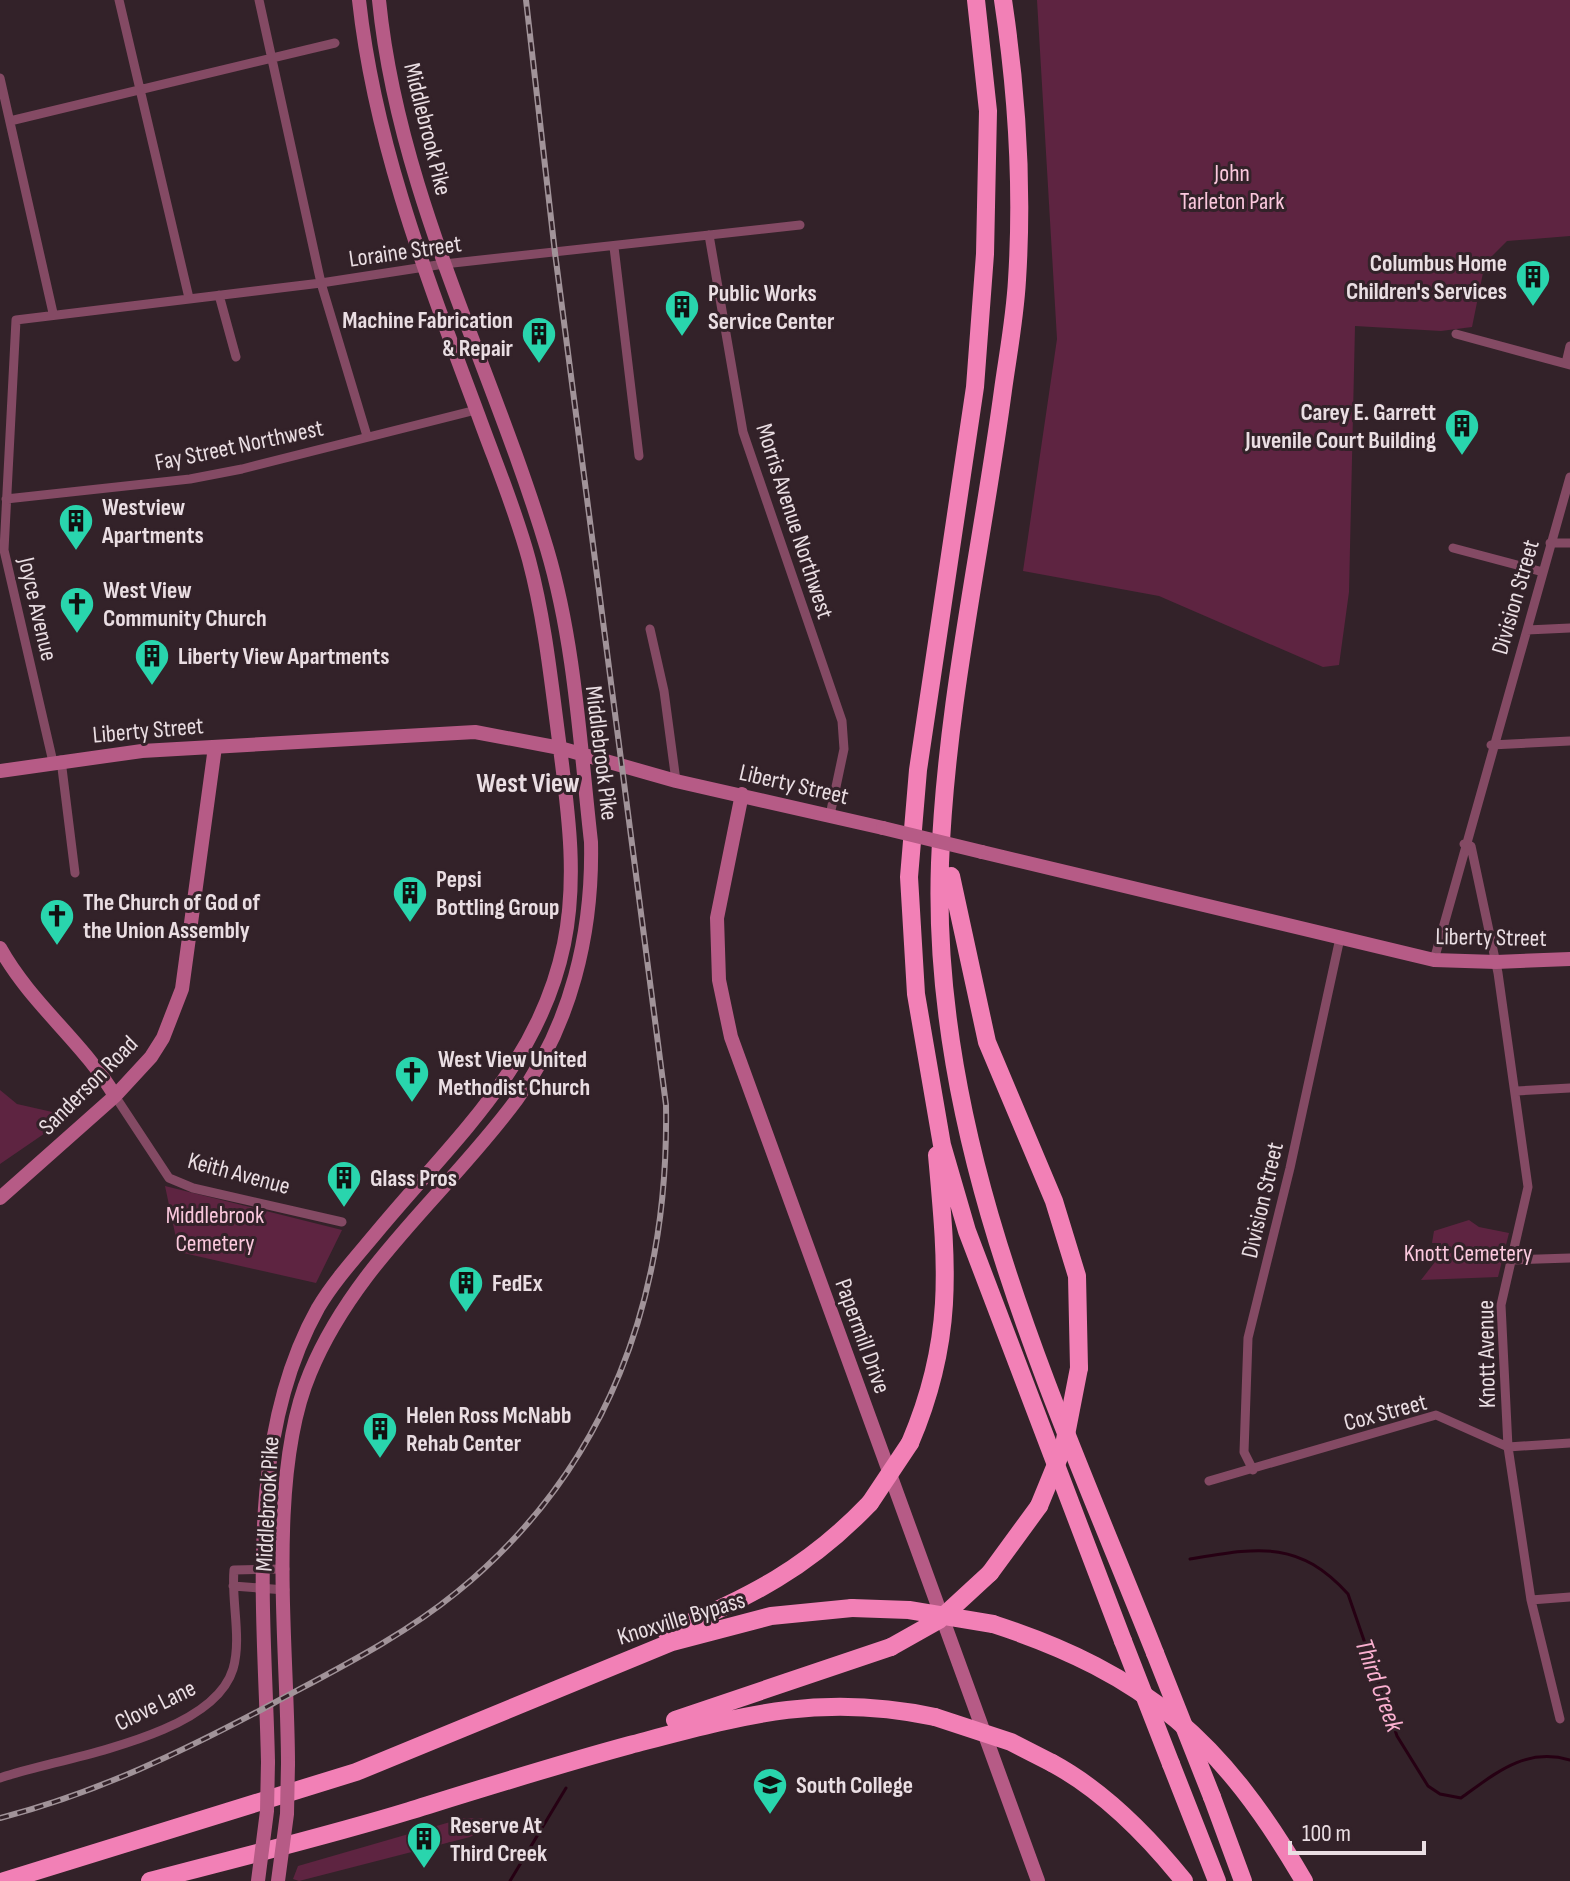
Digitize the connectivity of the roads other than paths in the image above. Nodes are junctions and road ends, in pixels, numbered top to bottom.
1 (119, 0) edge
2 (259, 0) edge
3 (359, 0) edge
4 (379, 0) edge
5 (976, 0) edge
6 (1006, 0) edge
7 (383, 31) junction
8 (363, 35) junction
9 (335, 43) dead end
10 (272, 58) junction
11 (0, 78) edge
12 (141, 89) junction
13 (10, 121) junction
14 (800, 225) dead end
15 (709, 235) junction
16 (614, 247) junction
17 (444, 264) junction
18 (424, 267) junction
19 (321, 283) junction
20 (219, 295) junction
21 (189, 298) junction
22 (53, 313) junction
23 (16, 320) joint
24 (1456, 334) dead end
25 (1570, 346) edge
26 (236, 357) dead end
27 (1568, 364) edge
28 (476, 410) junction
29 (367, 436) junction
30 (639, 456) dead end
31 (1570, 477) edge
32 (6, 499) junction
33 (1550, 543) junction
34 (1570, 543) edge
35 (1453, 548) dead end
36 (1543, 572) junction
37 (1570, 628) edge
38 (650, 629) dead end
39 (1527, 630) junction
40 (1570, 741) edge
41 (1491, 745) junction
42 (215, 747) junction
43 (560, 748) junction
44 (581, 755) junction
45 (57, 761) junction
46 (949, 764) junction
47 (0, 771) edge
48 (676, 781) junction
49 (742, 794) junction
50 (830, 815) junction
51 (1468, 845) junction
52 (75, 873) dead end
53 (1340, 938) junction
54 (0, 948) edge
55 (1570, 959) edge
56 (1434, 960) junction
57 (1496, 962) junction
58 (927, 1060) junction
59 (1570, 1088) edge
60 (1517, 1091) junction
61 (115, 1096) junction
62 (0, 1198) edge
63 (342, 1222) dead end
64 (1570, 1258) edge
65 (1512, 1260) junction
66 (1570, 1443) edge
67 (1508, 1447) junction
68 (1253, 1470) junction
69 (1209, 1481) dead end
70 (285, 1569) junction
71 (265, 1570) junction
72 (233, 1586) junction
73 (265, 1590) junction
74 (285, 1590) junction
75 (1570, 1597) edge
76 (1531, 1600) junction
77 (583, 1676) junction
78 (1560, 1719) dead end
79 (579, 1757) junction
80 (0, 1778) edge
81 (4, 1881) edge
82 (150, 1881) edge
83 (258, 1881) edge
84 (278, 1881) edge
85 (1038, 1881) edge
86 (1184, 1881) edge
87 (1217, 1881) edge
88 (1243, 1881) edge
89 (1304, 1881) edge

1 - 12 street
2 - 10 street
3 - 8 main road, Middlebrook Pike
4 - 7 main road, Middlebrook Pike
5 - 58 highway
6 - 46 highway
7 - 8 main road
7 - 17 main road, Middlebrook Pike
8 - 18 main road, Middlebrook Pike
9 - 10 street
10 - 12 street
10 - 19 street
11 - 13 street
12 - 13 street
12 - 21 street
13 - 22 street
14 - 15 street, Loraine Street
15 - 16 street, Loraine Street
15 - 50 street, Morris Avenue Northwest
16 - 17 street, Loraine Street
16 - 30 street
17 - 18 street, Loraine Street
17 - 44 main road, Middlebrook Pike
18 - 19 street, Loraine Street
18 - 28 main road, Middlebrook Pike
19 - 20 street, Loraine Street
19 - 29 street
20 - 21 street, Loraine Street
20 - 26 street
21 - 22 street, Loraine Street
22 - 23 street, Loraine Street
23 - 32 street, Joyce Avenue
24 - 27 street
25 - 27 street
28 - 29 street, Fay Street Northwest
28 - 43 main road, Middlebrook Pike
29 - 32 street, Fay Street Northwest
31 - 33 street, Division Street
32 - 45 street, Joyce Avenue
33 - 34 street
33 - 36 street, Division Street
35 - 36 street
36 - 39 street, Division Street
37 - 39 street
38 - 48 street
39 - 41 street, Division Street
40 - 41 street
41 - 51 street, Division Street
42 - 43 main road, Liberty Street
42 - 45 main road, Liberty Street
42 - 61 main road, Sanderson Road
43 - 44 main road, Liberty Street
43 - 71 main road, Middlebrook Pike
44 - 48 main road, Liberty Street
44 - 70 main road, Middlebrook Pike
45 - 47 main road, Liberty Street
45 - 52 street, Joyce Avenue
46 - 79 highway, bridge
46 - 88 highway, bridge
48 - 49 main road, Liberty Street
49 - 50 main road, Liberty Street
49 - 85 main road, Papermill Drive
50 - 53 main road, Liberty Street, bridge
51 - 56 street, Division Street
51 - 57 street, Knott Avenue
53 - 56 main road, Liberty Street
53 - 68 street, Division Street
54 - 61 main road, Keith Avenue
55 - 57 main road, Liberty Street
56 - 57 main road, Liberty Street
57 - 60 street, Knott Avenue
58 - 77 highway, bridge
58 - 87 highway, bridge
59 - 60 street
60 - 65 street, Knott Avenue
61 - 62 main road, Sanderson Road
61 - 63 street, Keith Avenue
64 - 65 street
65 - 67 street, Knott Avenue
66 - 67 street, Cox Street
67 - 68 street, Cox Street
67 - 76 street, Knott Avenue
68 - 69 street, Cox Street
70 - 71 street, Clove Lane
70 - 74 main road, Middlebrook Pike
71 - 72 street, Clove Lane
71 - 73 main road, Middlebrook Pike
72 - 73 street
72 - 80 street, Clove Lane
73 - 74 street
73 - 83 main road, Middlebrook Pike, bridge
74 - 84 main road, Middlebrook Pike, bridge
75 - 76 street
76 - 78 street, Knott Avenue
77 - 81 highway, Knoxville Bypass
77 - 89 highway, Knoxville Bypass, bridge
79 - 82 highway
79 - 86 highway, bridge

